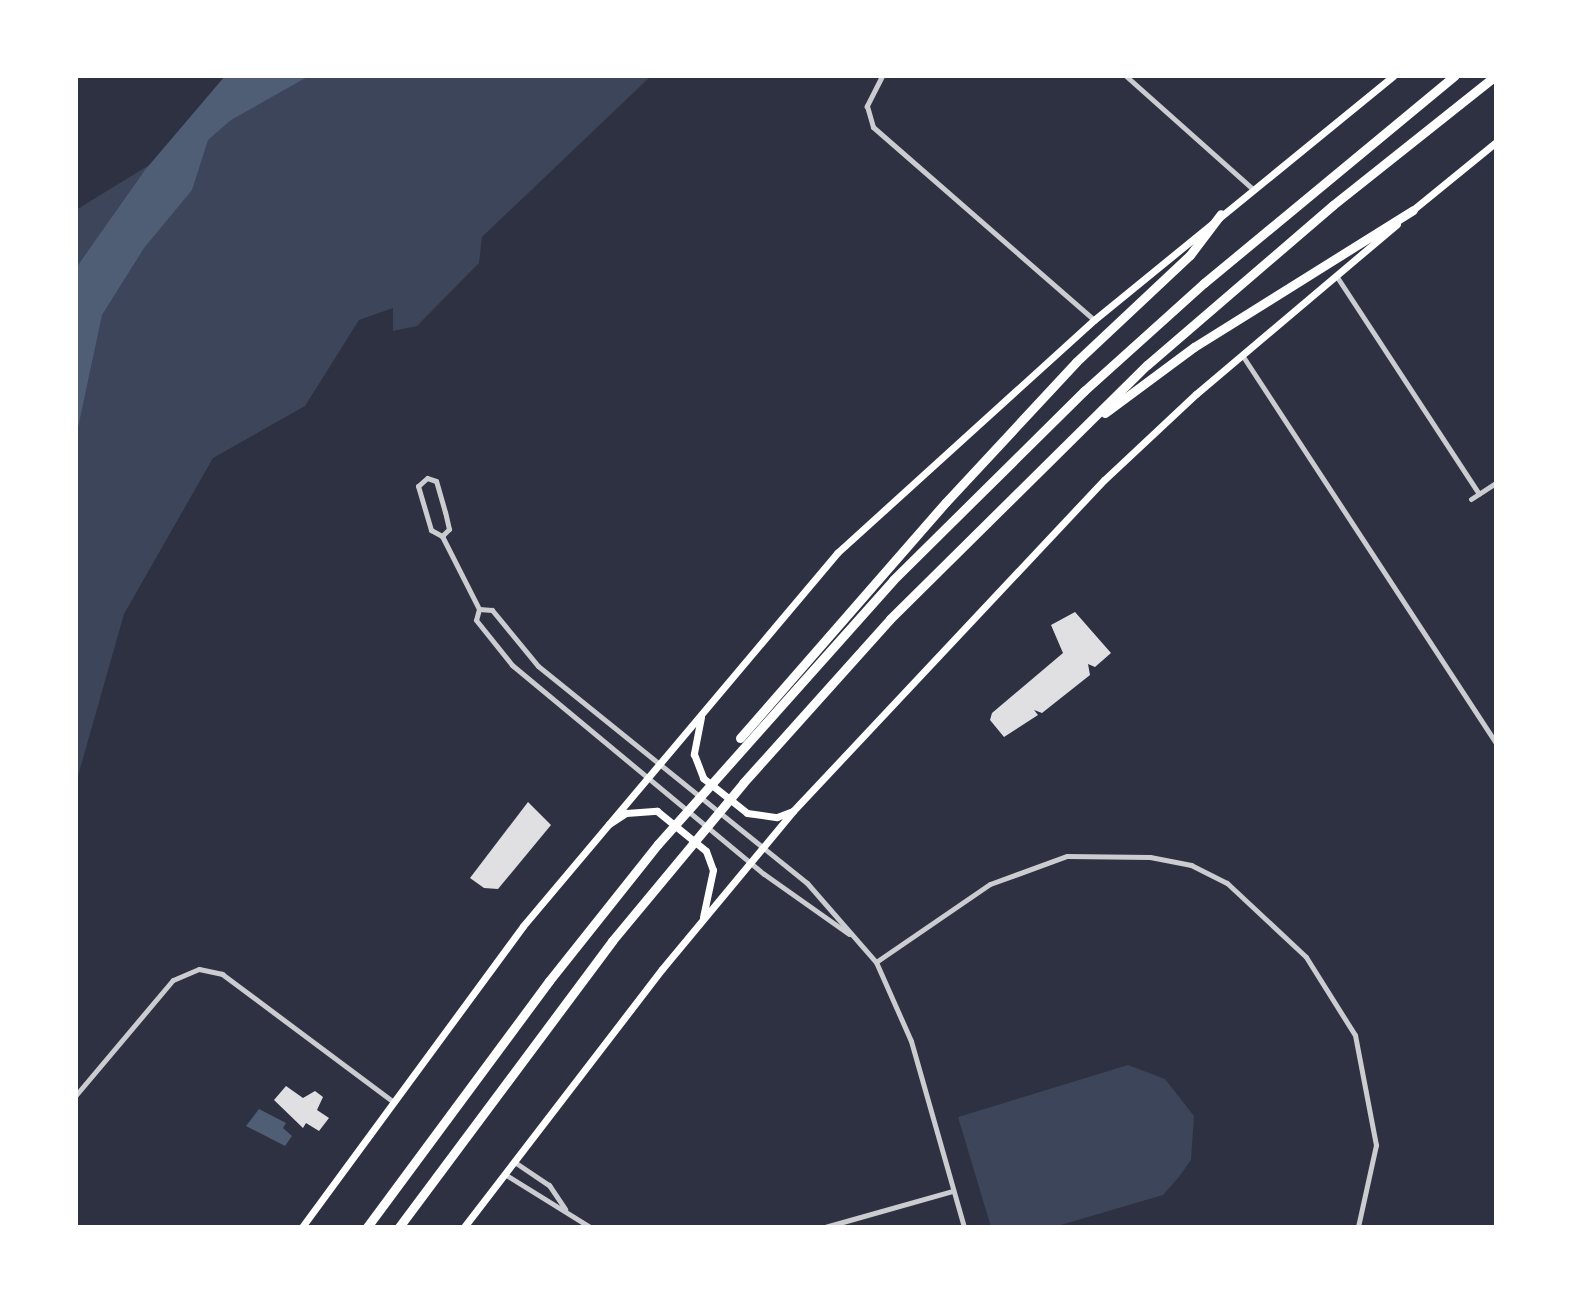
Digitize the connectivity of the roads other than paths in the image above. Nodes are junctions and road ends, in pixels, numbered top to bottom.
1 (882, 76) edge
2 (1126, 76) edge
3 (1393, 76) edge
4 (1454, 76) edge
5 (1495, 76) edge
6 (1496, 142) edge
7 (1253, 189) junction
8 (1413, 210) junction
9 (1221, 214) junction
10 (1337, 277) junction
11 (1094, 320) junction
12 (1244, 358) junction
13 (1068, 442) junction
14 (1496, 483) edge
15 (1479, 494) junction
16 (1471, 499) dead end
17 (442, 536) junction
18 (479, 609) junction
19 (703, 711) junction
20 (1496, 743) edge
21 (657, 764) junction
22 (724, 765) junction
23 (645, 777) junction
24 (793, 811) junction
25 (600, 829) junction
26 (763, 849) junction
27 (751, 862) junction
28 (703, 920) junction
29 (854, 937) junction
30 (876, 962) junction
31 (76, 1095) edge
32 (394, 1102) junction
33 (516, 1163) junction
34 (506, 1175) junction
35 (952, 1191) junction
36 (565, 1210) junction
37 (302, 1227) edge
38 (367, 1227) edge
39 (399, 1227) edge
40 (464, 1227) edge
41 (590, 1227) edge
42 (825, 1227) edge
43 (964, 1227) edge
44 (1358, 1227) edge

1 - 11 street
2 - 7 street
3 - 7 main road
4 - 22 highway
5 - 13 highway
6 - 8 main road
7 - 9 main road
8 - 10 main road
8 - 13 highway
9 - 11 main road
9 - 22 highway
10 - 12 main road
10 - 15 street
11 - 19 main road
12 - 20 street
12 - 24 main road
13 - 39 highway
14 - 15 street
15 - 16 street
17 - 17 street
17 - 18 street
18 - 21 street
18 - 23 street
19 - 21 main road
19 - 24 main road
21 - 23 main road
21 - 26 street
22 - 38 highway
23 - 25 main road
23 - 27 street
24 - 26 main road
25 - 28 main road
25 - 32 main road
26 - 27 main road
26 - 29 street
27 - 28 main road
27 - 29 street
28 - 33 main road
29 - 30 street
30 - 35 street
30 - 44 street
31 - 32 street
32 - 37 main road
33 - 34 main road
33 - 36 street
34 - 36 street
34 - 40 main road
35 - 42 street
35 - 43 street
36 - 41 street

